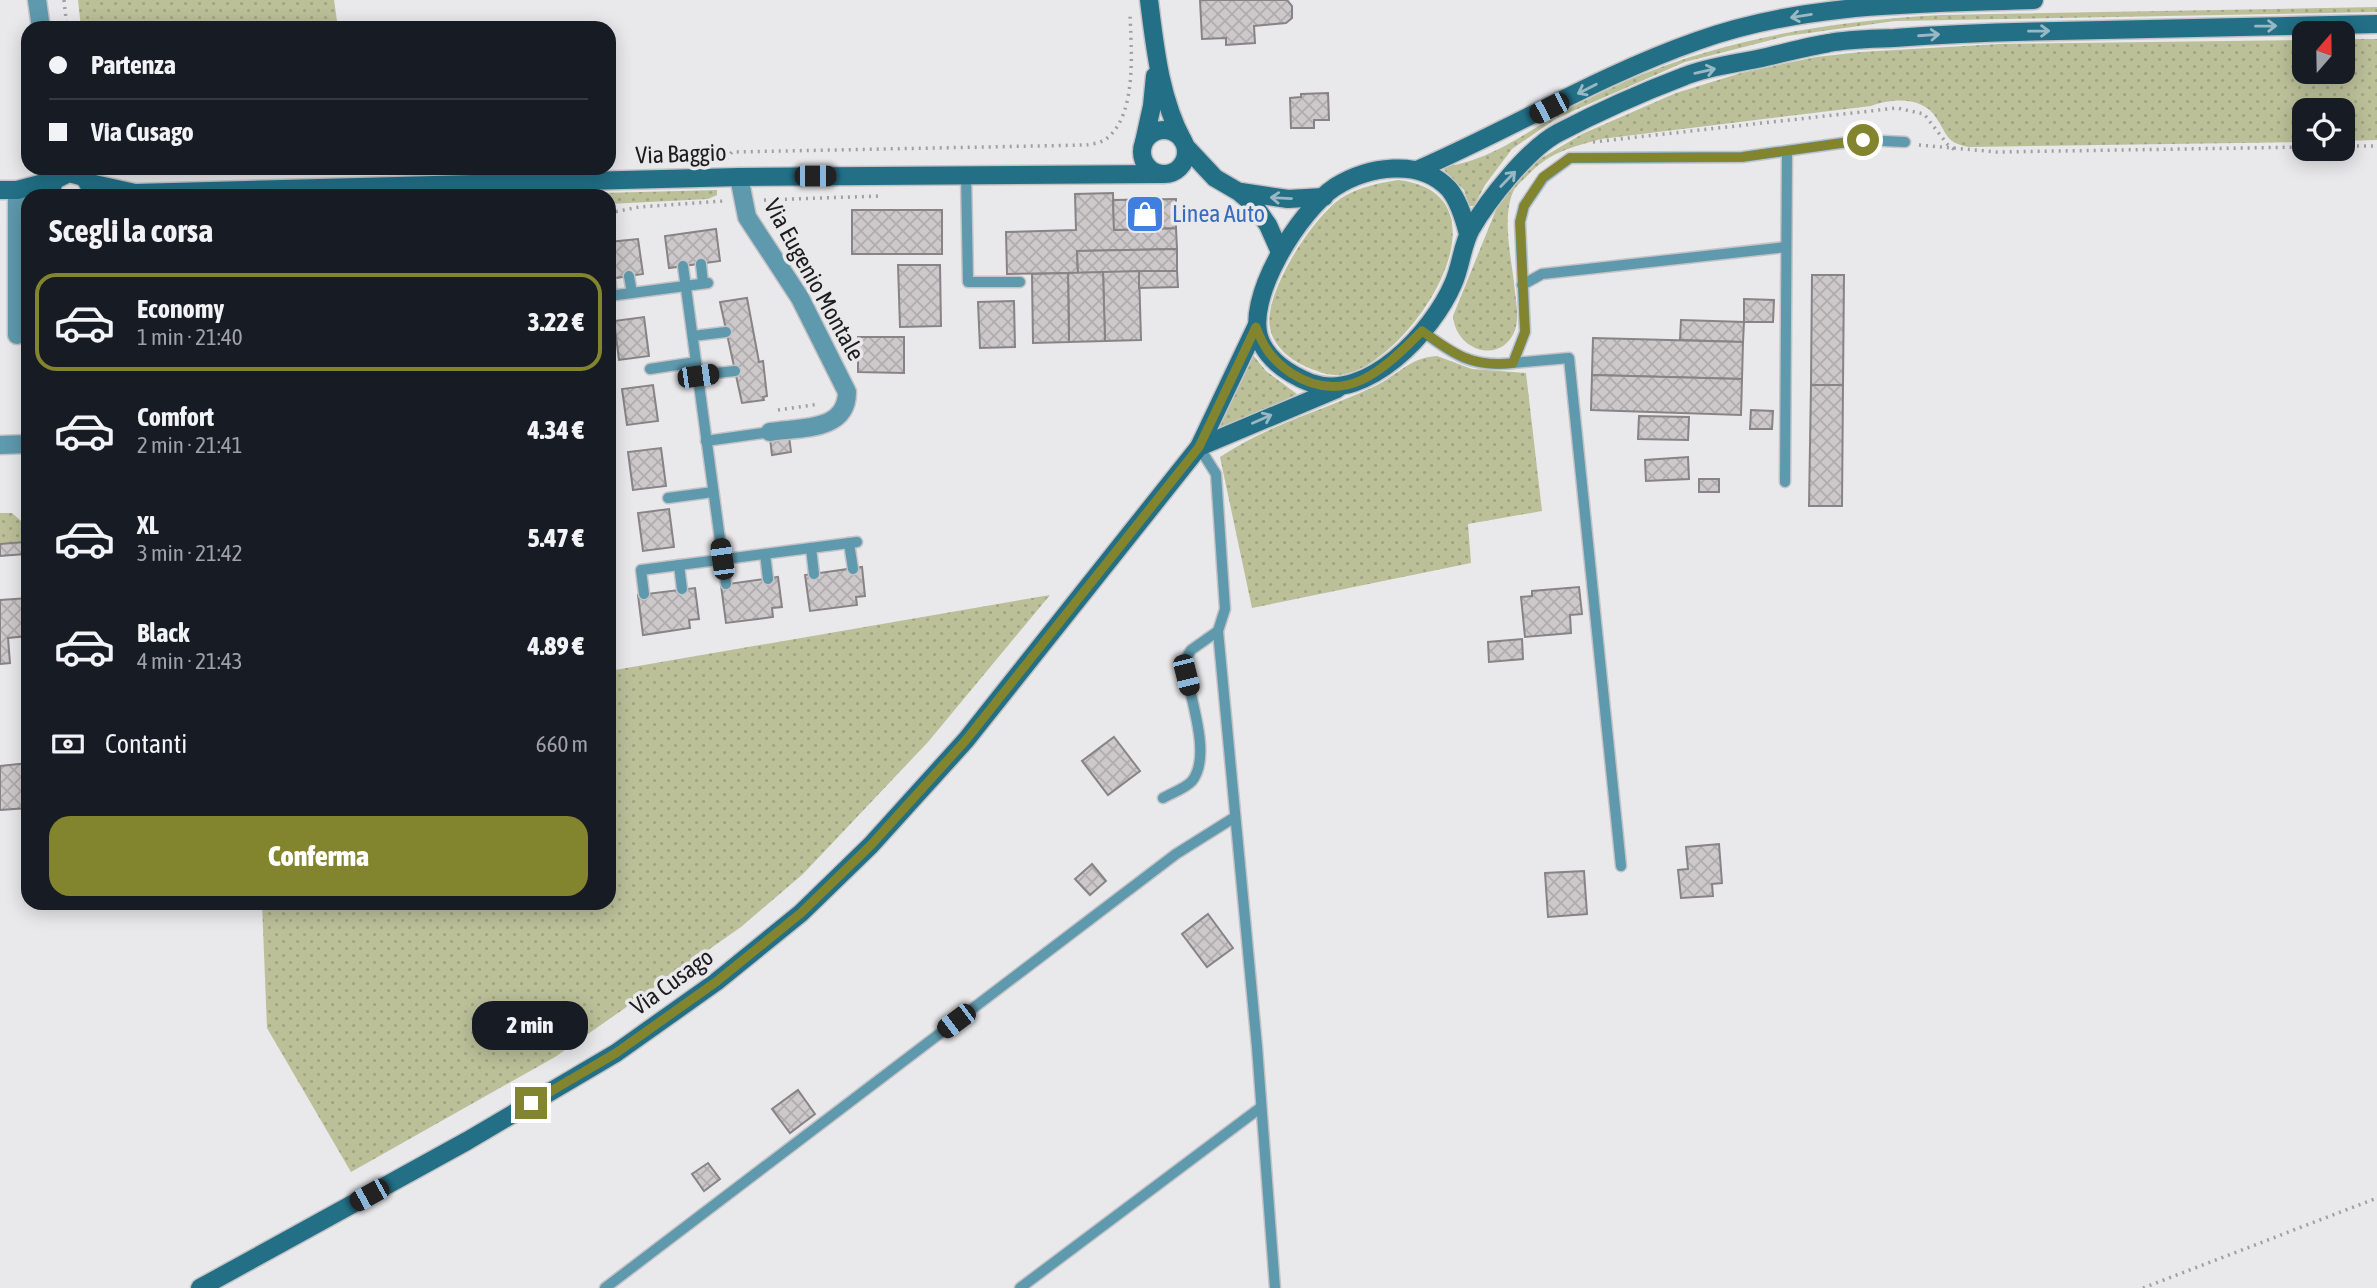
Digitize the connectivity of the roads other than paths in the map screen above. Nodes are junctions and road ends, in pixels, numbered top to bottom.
1 (37, 0) edge
2 (1149, 0) edge
3 (2034, 0) edge
4 (40, 21) edge
5 (2377, 24) edge
6 (1155, 48) junction
7 (1905, 142) road end
8 (1184, 144) junction
9 (1143, 145) junction
10 (1787, 151) junction
11 (1417, 170) junction
12 (1103, 173) junction
13 (966, 174) junction
14 (1166, 174) junction
15 (74, 175) edge
16 (78, 175) edge
17 (731, 177) junction
18 (1215, 178) junction
19 (56, 180) edge
20 (25, 189) edge
21 (92, 189) edge
22 (432, 189) edge
23 (15, 192) edge
24 (1239, 192) junction
25 (1324, 197) junction
26 (1468, 234) junction
27 (1786, 247) junction
28 (1280, 252) junction
29 (701, 264) dead end
30 (683, 266) dead end
31 (21, 267) edge
32 (629, 276) dead end
33 (1020, 282) dead end
34 (1522, 285) junction
35 (686, 286) junction
36 (21, 291) edge
37 (632, 293) junction
38 (616, 295) edge
39 (1256, 327) junction
40 (1422, 331) junction
41 (726, 332) dead end
42 (17, 335) dead end
43 (693, 336) junction
44 (696, 362) junction
45 (1513, 363) junction
46 (650, 369) dead end
47 (735, 370) dead end
48 (698, 376) junction
49 (1337, 389) junction
50 (774, 432) joint
51 (706, 441) junction
52 (21, 444) edge
53 (0, 445) edge
54 (1199, 447) junction
55 (1785, 482) dead end
56 (713, 492) junction
57 (668, 498) dead end
58 (811, 548) junction
59 (765, 554) junction
60 (722, 559) junction
61 (679, 565) junction
62 (853, 569) dead end
63 (814, 573) dead end
64 (768, 579) dead end
65 (726, 584) dead end
66 (682, 589) dead end
67 (644, 594) dead end
68 (1218, 631) junction
69 (1163, 798) dead end
70 (1236, 817) junction
71 (1621, 866) dead end
72 (1260, 1108) junction
73 (200, 1288) edge
74 (605, 1288) edge
75 (1020, 1288) edge
76 (1275, 1288) edge

1 - 4 street
2 - 6 main road
3 -> 11 main road
26 -> 5 main road
6 - 8 main road
6 - 9 main road
7 - 10 lane
8 - 9 main road
8 - 14 main road
8 - 18 main road, Via Baggio
9 - 12 main road
9 - 14 main road
10 - 27 lane
10 - 34 lane
11 - 25 main road
11 - 26 main road
12 - 13 main road, Via Baggio
12 - 14 main road, Via Baggio
13 - 17 main road, Via Baggio
13 - 33 lane
14 - 18 main road, Via Baggio
15 - 19 main road, Via Baggio
16 - 21 main road, Via Baggio
17 - 22 main road, Via Baggio
17 - 50 street, Via Eugenio Montale
18 - 24 main road, Via Baggio
19 - 20 main road
23 - 31 street
25 -> 24 main road, Via Baggio
24 - 28 main road, Via Baggio
25 - 28 main road
26 - 40 main road
27 - 34 lane
27 - 55 lane
28 - 39 main road
29 - 35 lane
30 - 35 lane
32 - 37 lane
34 - 45 lane
35 - 37 lane
35 - 43 lane
36 - 42 street
37 - 38 lane
39 - 49 main road
39 - 54 main road
40 - 45 lane
40 - 49 main road
41 - 43 lane
43 - 44 lane
44 - 46 lane
44 - 48 lane
45 - 71 lane
47 - 48 lane
48 - 51 lane
54 -> 49 main road
50 - 51 lane
51 - 56 lane
52 - 53 street
54 - 68 lane
54 - 73 main road, Via Cusago
56 - 57 lane
56 - 60 lane
58 - 59 lane
58 - 62 lane
58 - 63 lane
59 - 60 lane
59 - 64 lane
60 - 61 lane
60 - 65 lane
61 - 66 lane
61 - 67 lane
68 - 69 lane
68 - 70 lane
70 - 72 lane
70 - 74 lane
72 - 75 lane
72 - 76 lane

